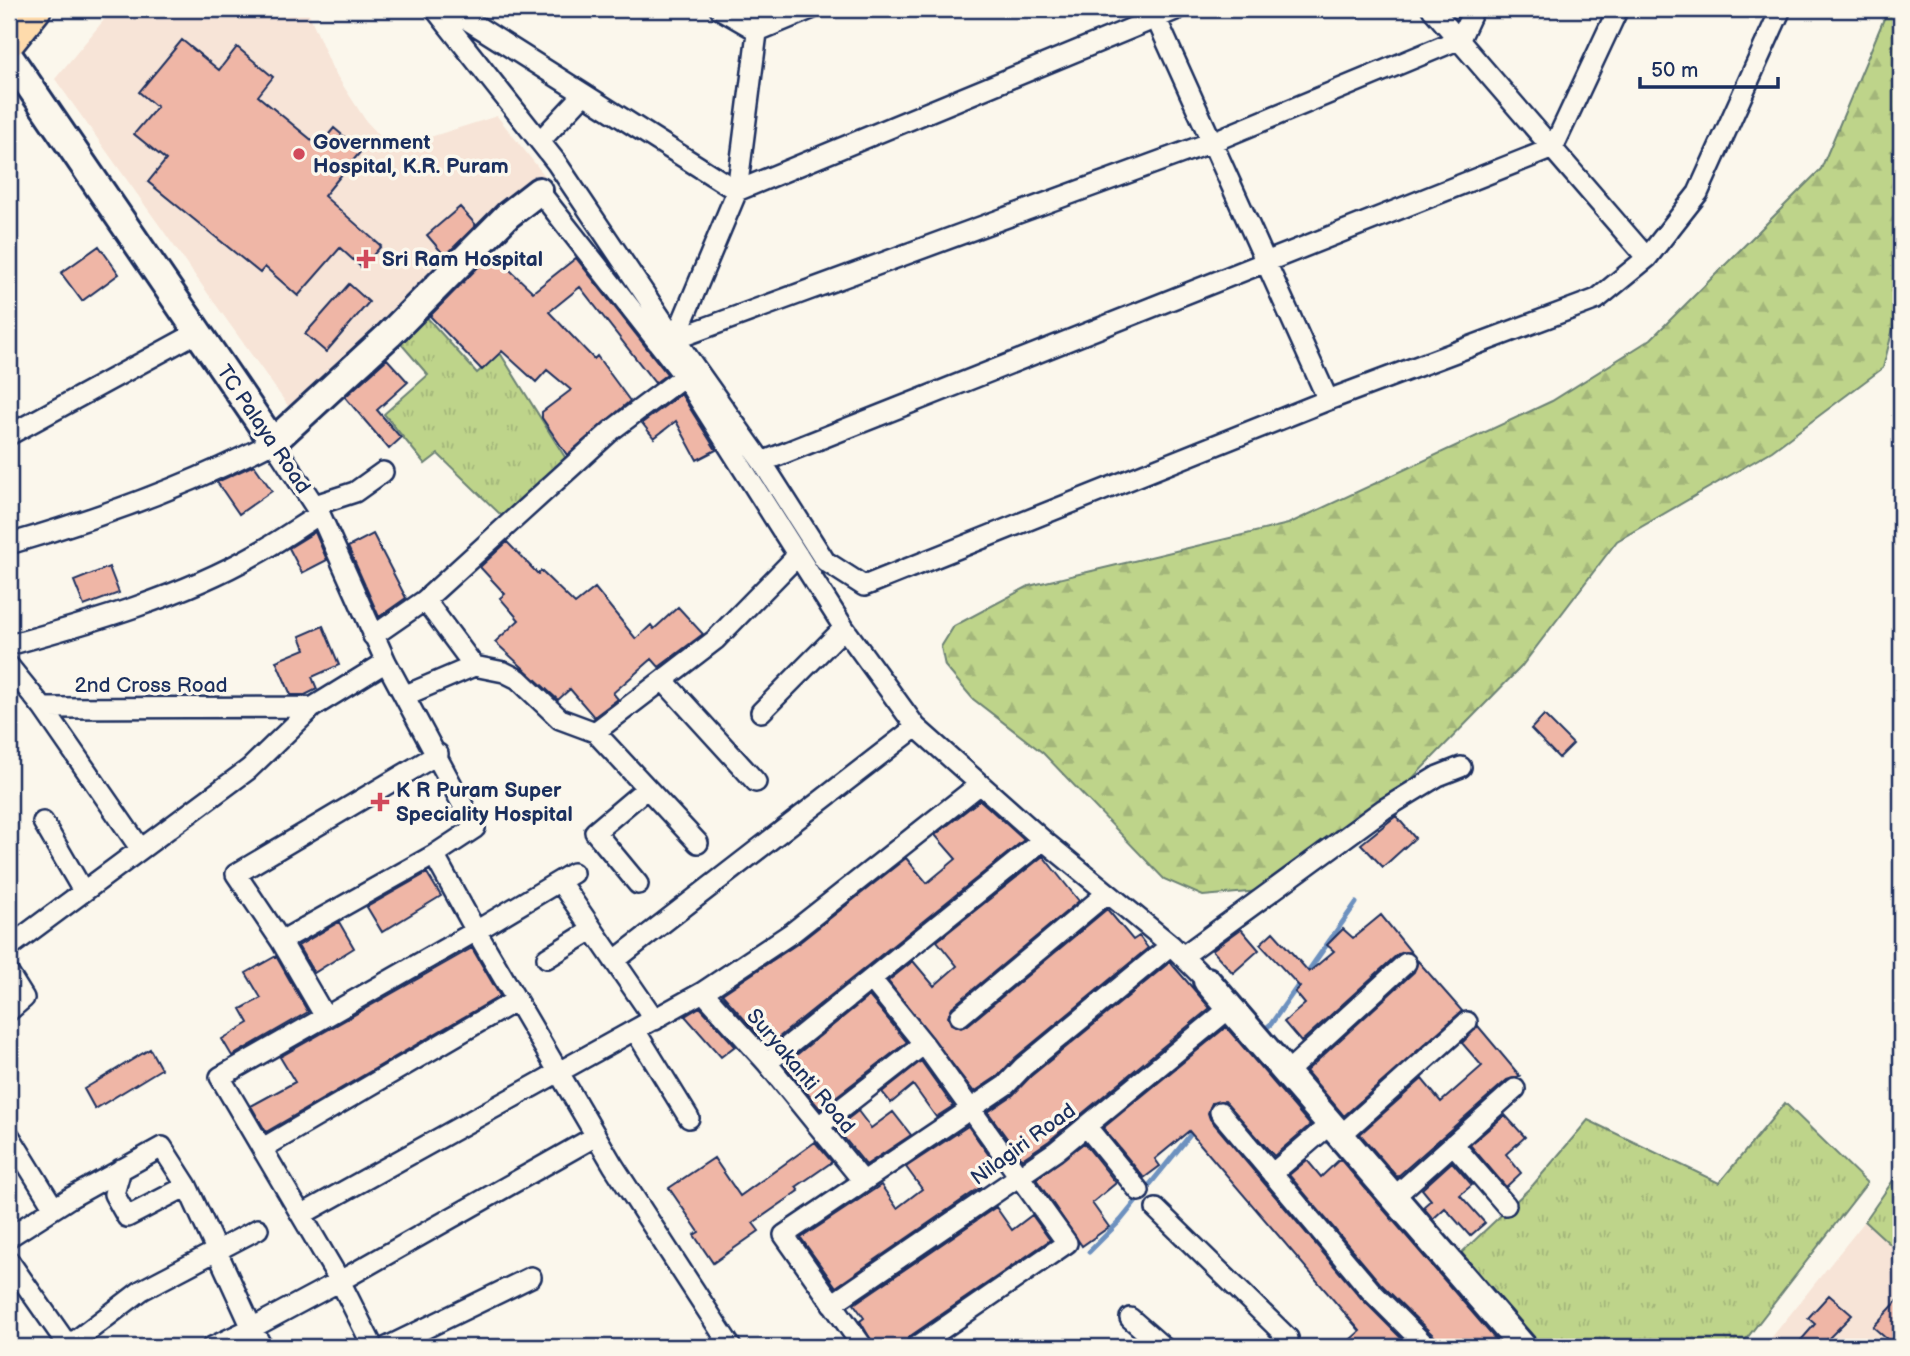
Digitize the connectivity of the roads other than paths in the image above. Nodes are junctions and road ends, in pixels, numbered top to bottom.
1 (34, 9) edge
2 (435, 9) edge
3 (450, 9) edge
4 (720, 9) edge
5 (760, 9) edge
6 (811, 9) edge
7 (1178, 9) edge
8 (1432, 9) edge
9 (1474, 9) edge
10 (1618, 9) edge
11 (1781, 9) edge
12 (1154, 13) edge
13 (758, 32) junction
14 (1460, 39) junction
15 (9, 40) edge
16 (9, 56) edge
17 (584, 94) junction
18 (540, 142) junction
19 (1212, 142) junction
20 (1553, 148) junction
21 (540, 191) joint
22 (737, 191) junction
23 (1647, 258) junction
24 (1267, 263) junction
25 (198, 332) junction
26 (675, 339) junction
27 (684, 376) junction
28 (1328, 400) junction
29 (9, 435) edge
30 (273, 442) junction
31 (762, 462) junction
32 (383, 472) dead end
33 (318, 510) junction
34 (9, 544) edge
35 (798, 555) junction
36 (425, 600) junction
37 (844, 628) junction
38 (373, 636) junction
39 (9, 645) edge
40 (386, 662) junction
41 (9, 666) edge
42 (474, 667) junction
43 (663, 680) junction
44 (406, 695) junction
45 (313, 706) junction
46 (43, 708) junction
47 (761, 712) dead end
48 (916, 727) junction
49 (595, 732) junction
50 (438, 754) junction
51 (1461, 767) dead end
52 (756, 782) dead end
53 (979, 785) junction
54 (647, 788) junction
55 (43, 822) dead end
56 (1043, 840) junction
57 (698, 843) dead end
58 (140, 848) junction
59 (434, 855) junction
60 (638, 884) dead end
61 (83, 891) junction
62 (1107, 894) junction
63 (592, 930) junction
64 (476, 931) junction
65 (281, 941) junction
66 (9, 947) edge
67 (1177, 951) junction
68 (547, 958) dead end
69 (614, 961) junction
70 (1406, 963) dead end
71 (9, 974) edge
72 (872, 980) junction
73 (1207, 981) joint
74 (704, 992) junction
75 (515, 1001) junction
76 (1231, 1007) junction
77 (9, 1011) edge
78 (324, 1015) junction
79 (960, 1016) dead end
80 (655, 1020) junction
81 (1467, 1022) dead end
82 (636, 1032) junction
83 (924, 1044) junction
84 (767, 1063) junction
85 (558, 1072) junction
86 (1286, 1073) junction
87 (1515, 1089) dead end
88 (968, 1108) junction
89 (1220, 1112) dead end
90 (688, 1118) dead end
91 (819, 1126) junction
92 (1086, 1126) junction
93 (1335, 1129) junction
94 (9, 1135) edge
95 (596, 1136) junction
96 (1452, 1144) junction
97 (263, 1148) junction
98 (121, 1169) junction
99 (1272, 1174) junction
100 (1018, 1177) junction
101 (862, 1180) junction
102 (187, 1186) junction
103 (1139, 1191) dead end
104 (1394, 1197) junction
105 (1506, 1205) dead end
106 (54, 1208) junction
107 (1156, 1209) dead end
108 (301, 1215) junction
109 (258, 1229) dead end
110 (9, 1237) edge
111 (219, 1251) junction
112 (9, 1261) edge
113 (531, 1277) dead end
114 (340, 1281) junction
115 (832, 1304) junction
116 (1130, 1318) dead end
117 (252, 1328) junction
118 (212, 1347) edge
119 (262, 1347) edge
120 (373, 1347) edge
121 (387, 1347) edge
122 (732, 1347) edge
123 (863, 1347) edge
124 (916, 1347) edge
125 (1163, 1347) edge
126 (1279, 1347) edge
127 (1427, 1347) edge
128 (1523, 1347) edge

1 - 15 highway
2 - 18 street
3 - 17 street
4 - 13 street
5 - 13 street
6 - 13 street
7 - 12 street
8 - 14 street
9 - 14 street
10 - 20 street
11 - 23 street
12 - 19 street
12 - 22 street
13 - 22 street
14 - 19 street
14 - 20 street
16 - 25 street, TC Palaya Road
17 - 18 street
17 - 22 street
18 - 26 street
19 - 24 street
19 - 26 street
20 - 23 street
20 - 24 street
21 - 27 street
21 - 30 street
22 - 26 street
23 - 28 street
24 - 28 street
24 - 31 street
25 - 29 street
25 - 30 street, TC Palaya Road
26 - 31 street
27 - 35 street
27 - 36 street
28 - 31 street
30 - 33 street, TC Palaya Road
30 - 34 street
32 - 33 street
33 - 38 street, TC Palaya Road
33 - 39 street
35 - 37 street
35 - 43 street
36 - 38 street
36 - 42 street
37 - 47 street
37 - 48 street
38 - 40 street, TC Palaya Road
40 - 44 street, TC Palaya Road
40 - 45 street
41 - 46 street
42 - 44 street
42 - 49 street
43 - 49 street
43 - 52 street
44 - 50 street, TC Palaya Road
45 - 46 street, 2nd Cross Road
45 - 58 street
46 - 58 street
48 - 53 street
48 - 69 street
49 - 54 street
50 - 59 street, TC Palaya Road
50 - 65 street
51 - 67 street
53 - 56 street
53 - 74 street
54 - 57 street
54 - 60 street
55 - 61 street
56 - 62 street
56 - 72 street
58 - 61 street
59 - 64 street
59 - 65 street
61 - 66 street
62 - 67 street
62 - 79 street
63 - 64 street
63 - 68 street
63 - 69 street
64 - 75 street
64 - 78 street
65 - 78 street
67 - 73 street
67 - 88 street
69 - 80 street
70 - 86 street
71 - 77 street
72 - 83 street
72 - 84 street
73 - 76 street
74 - 80 street
74 - 84 street, Suryakanti Road
75 - 85 street
75 - 97 street
76 - 86 street
76 - 92 street, Nilagiri Road
78 - 97 street
80 - 82 street
81 - 93 street
82 - 85 street
82 - 90 street
83 - 88 street
83 - 91 street
84 - 91 street, Suryakanti Road
85 - 95 street
85 - 108 street
86 - 93 street
87 - 96 street
88 - 100 street
88 - 101 street
89 - 99 street
91 - 101 street, Suryakanti Road
92 - 100 street, Nilagiri Road
92 - 103 street
93 - 99 street
93 - 104 street
94 - 106 street
95 - 114 street
95 - 122 street
96 - 104 street
96 - 105 street
97 - 108 street
98 - 102 street
98 - 102 street
98 - 106 street
99 - 127 street
100 - 115 street, Nilagiri Road
100 - 124 street
101 - 115 street
102 - 111 street
104 - 128 street
106 - 110 street
107 - 126 street
108 - 114 street
109 - 111 street
111 - 112 street
111 - 117 street
113 - 121 street
114 - 117 street
114 - 120 street
115 - 123 street
116 - 125 street
117 - 118 street
117 - 119 street

